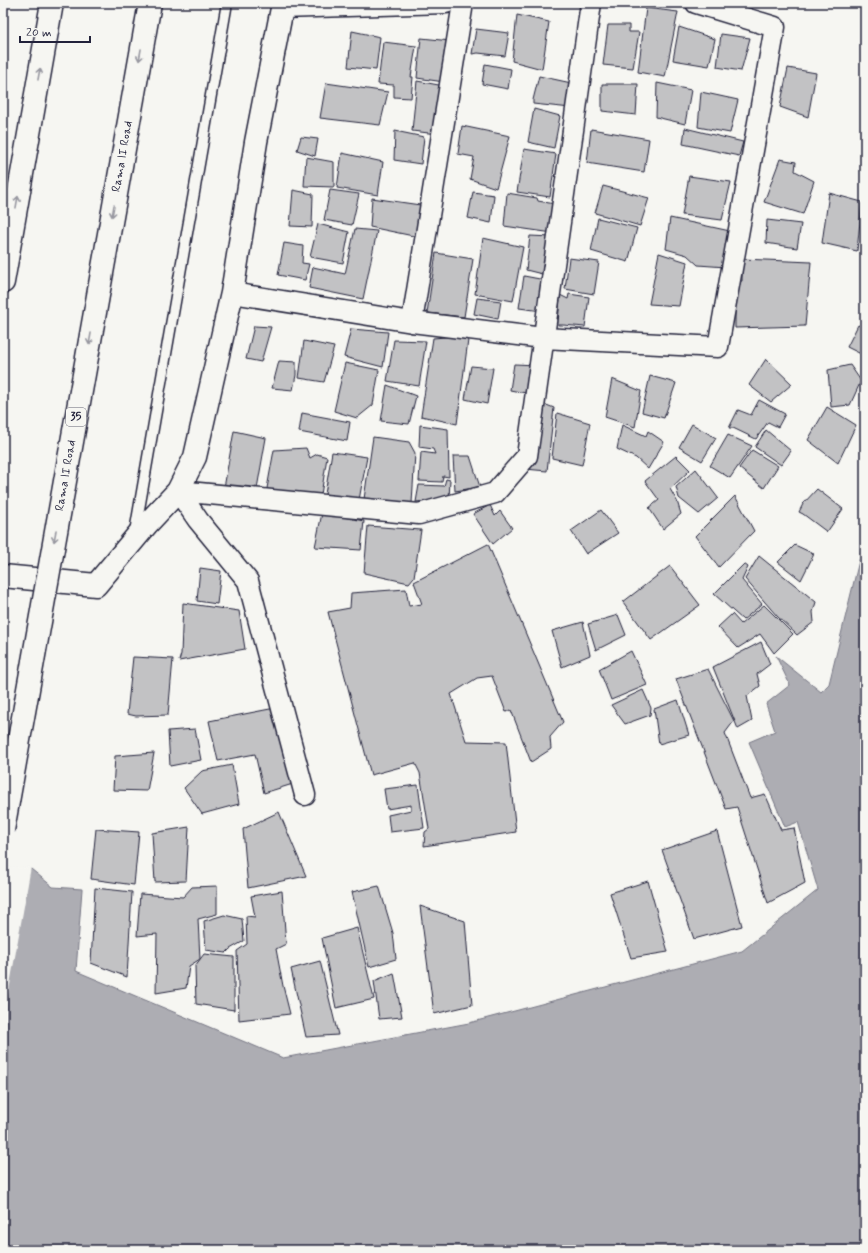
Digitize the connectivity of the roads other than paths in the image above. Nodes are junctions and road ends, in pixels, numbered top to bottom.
1 (52, 3) edge
2 (150, 3) edge
3 (227, 3) edge
4 (446, 3) edge
5 (463, 3) edge
6 (591, 3) edge
7 (696, 3) edge
8 (282, 5) edge
9 (3, 282) edge
10 (232, 293) junction
11 (412, 322) junction
12 (543, 338) junction
13 (178, 491) junction
14 (133, 540) junction
15 (3, 576) edge
16 (305, 796) dead end
17 (3, 830) edge

9 -> 1 main road
2 -> 17 main road, Rama II Road / 35, bridge
3 - 14 lane
4 - 8 street
5 - 11 street
6 - 12 street
7 - 12 street
8 - 10 main road
10 - 11 street
10 - 13 main road
11 - 12 street
12 - 13 street
13 - 14 main road
13 - 16 street
14 - 15 main road

